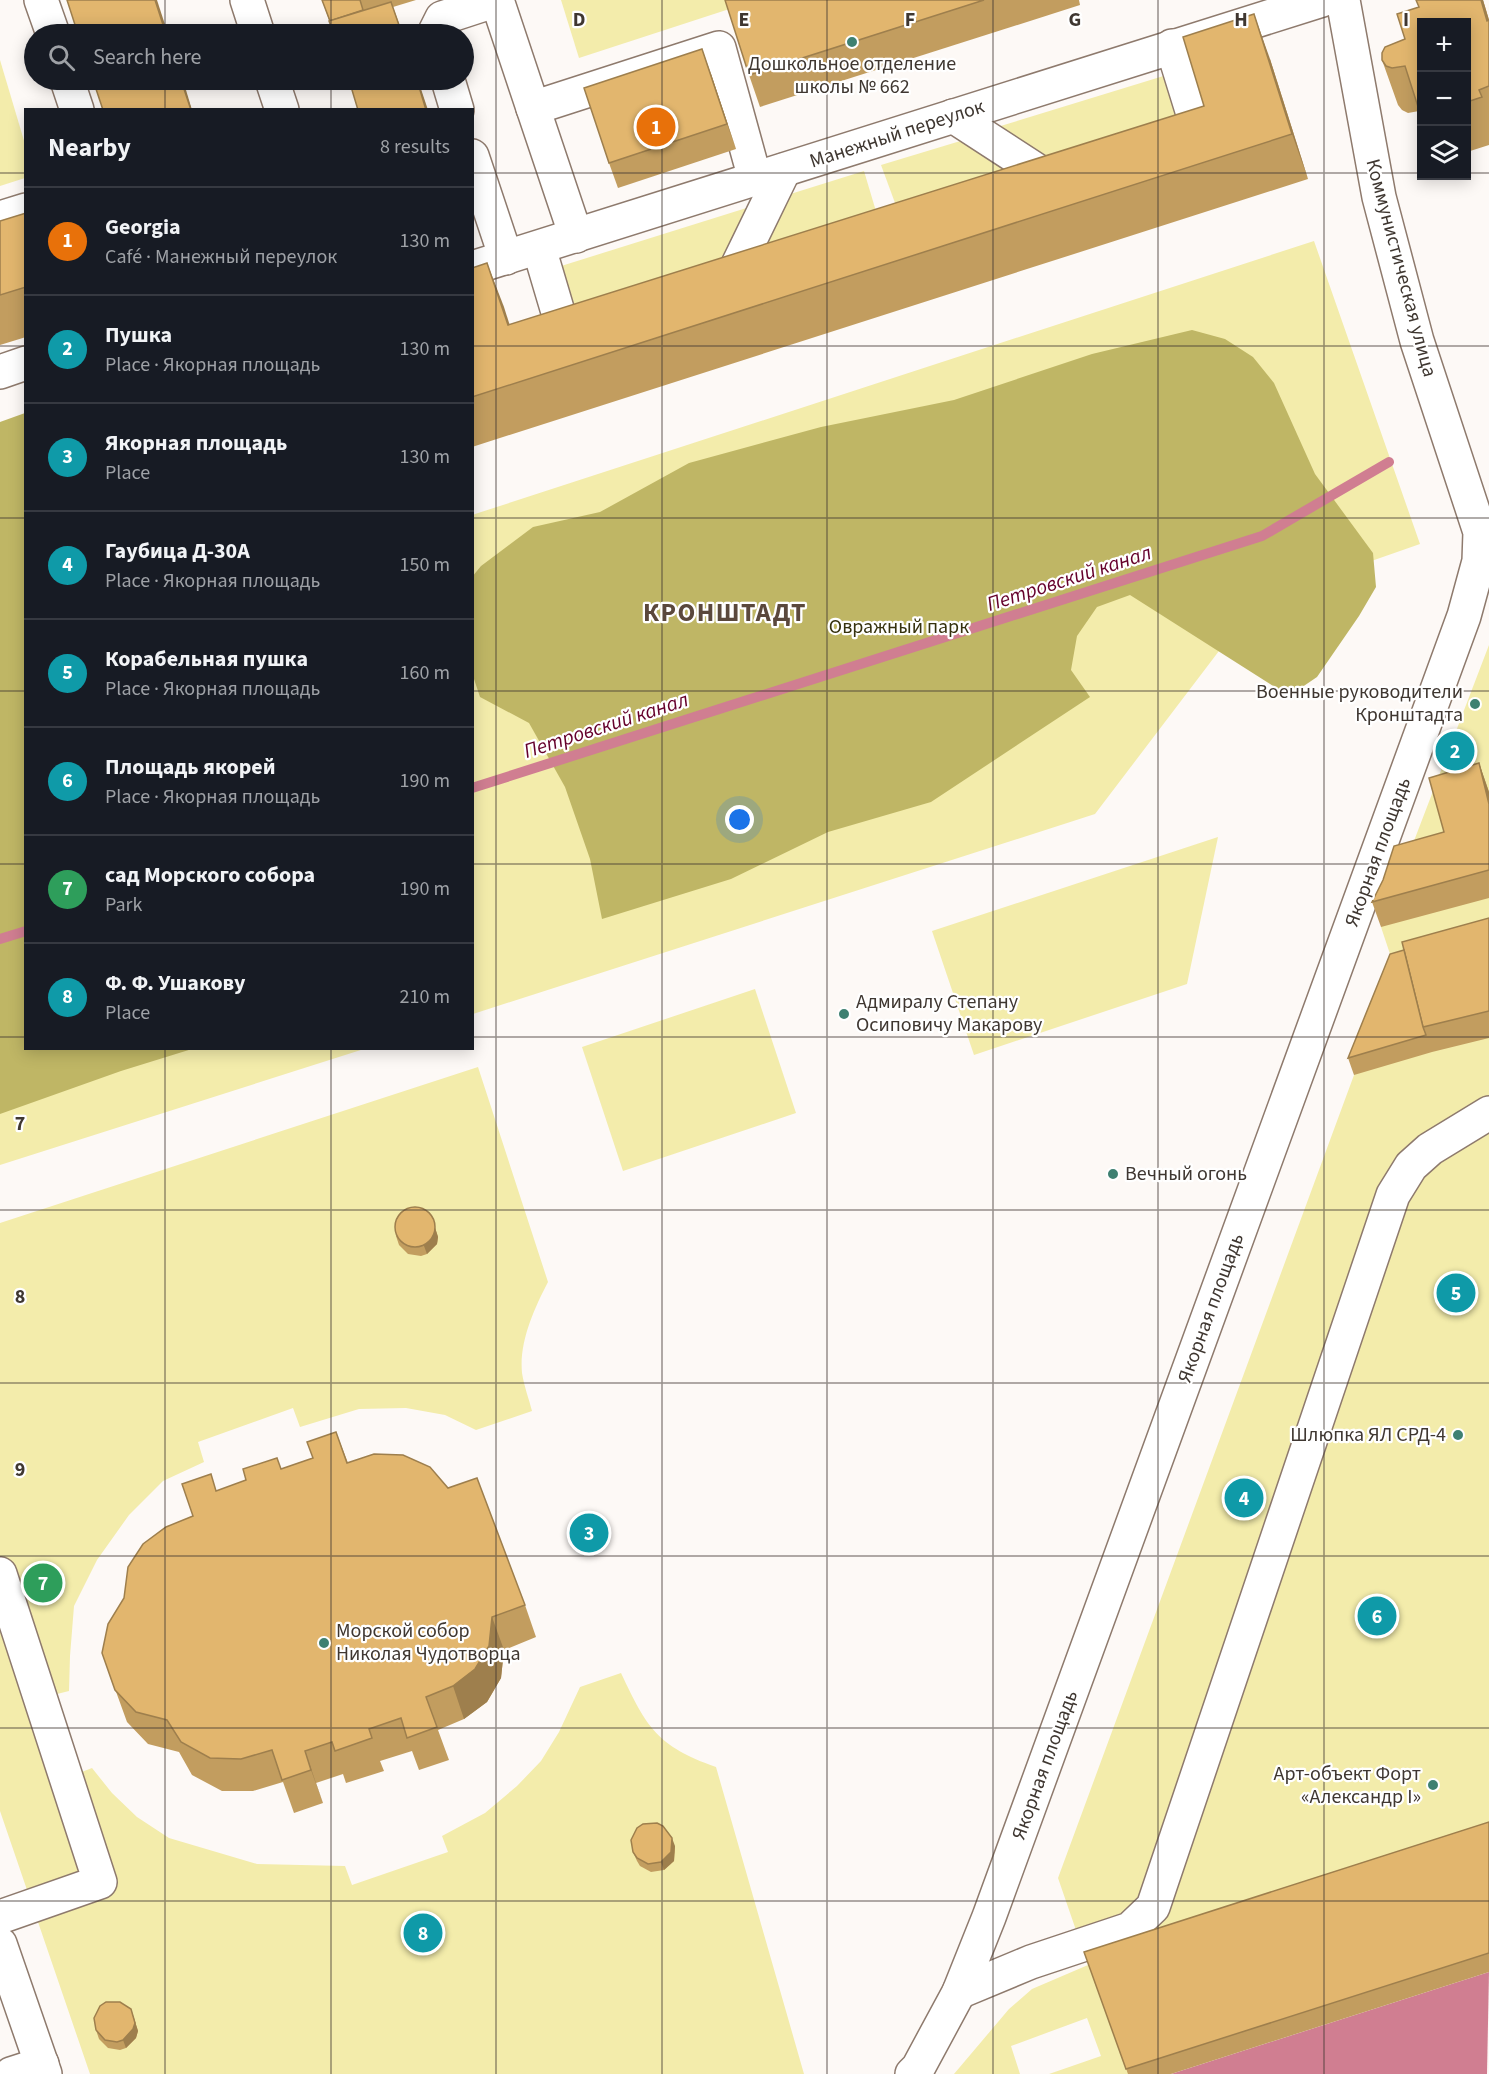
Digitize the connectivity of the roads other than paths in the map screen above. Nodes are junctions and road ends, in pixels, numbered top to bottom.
1 (41, 0) edge
2 (246, 0) edge
3 (497, 0) edge
4 (1322, 0) edge
5 (1343, 0) edge
6 (49, 24) edge
7 (254, 24) edge
8 (439, 24) edge
9 (1172, 46) junction
10 (70, 90) edge
11 (275, 90) edge
12 (451, 90) edge
13 (76, 108) edge
14 (281, 108) edge
15 (456, 108) edge
16 (533, 108) junction
17 (953, 116) junction
18 (1144, 147) edge
19 (474, 162) edge
20 (1080, 167) edge
21 (770, 174) junction
22 (1047, 177) junction
23 (1014, 187) edge
24 (24, 211) edge
25 (0, 218) edge
26 (576, 236) junction
27 (539, 248) junction
28 (506, 258) junction
29 (767, 265) edge
30 (474, 267) edge
31 (608, 315) edge
32 (24, 364) edge
33 (0, 372) edge
34 (1480, 532) joint
35 (1489, 1113) edge
36 (0, 1574) edge
37 (0, 1917) edge
38 (1130, 1929) junction
39 (1165, 1936) edge
40 (0, 1944) edge
41 (959, 1992) junction
42 (44, 2069) edge
43 (11, 2074) edge
44 (912, 2074) edge

1 - 6 street
2 - 7 street
3 - 8 street
3 - 16 street
4 - 9 street, Манежный переулок
5 - 34 street, Коммунистическая улица
9 - 17 street, Манежный переулок
9 - 18 street
10 - 13 street
11 - 14 street
12 - 15 street
16 - 21 street
16 - 26 street
17 - 21 street, Манежный переулок
17 - 22 street
19 - 28 street
20 - 22 street
21 - 26 street, Манежный переулок
21 - 29 street
22 - 23 street
24 - 25 street
26 - 27 street, Манежный переулок
27 - 28 street, Манежный переулок
27 - 31 street
28 - 30 street, Манежный переулок
32 - 33 street
34 - 41 street, Якорная площадь
35 - 38 street
36 - 37 street
38 - 39 street
38 - 41 street
40 - 42 street
41 - 44 street, Якорная площадь
42 - 43 street

